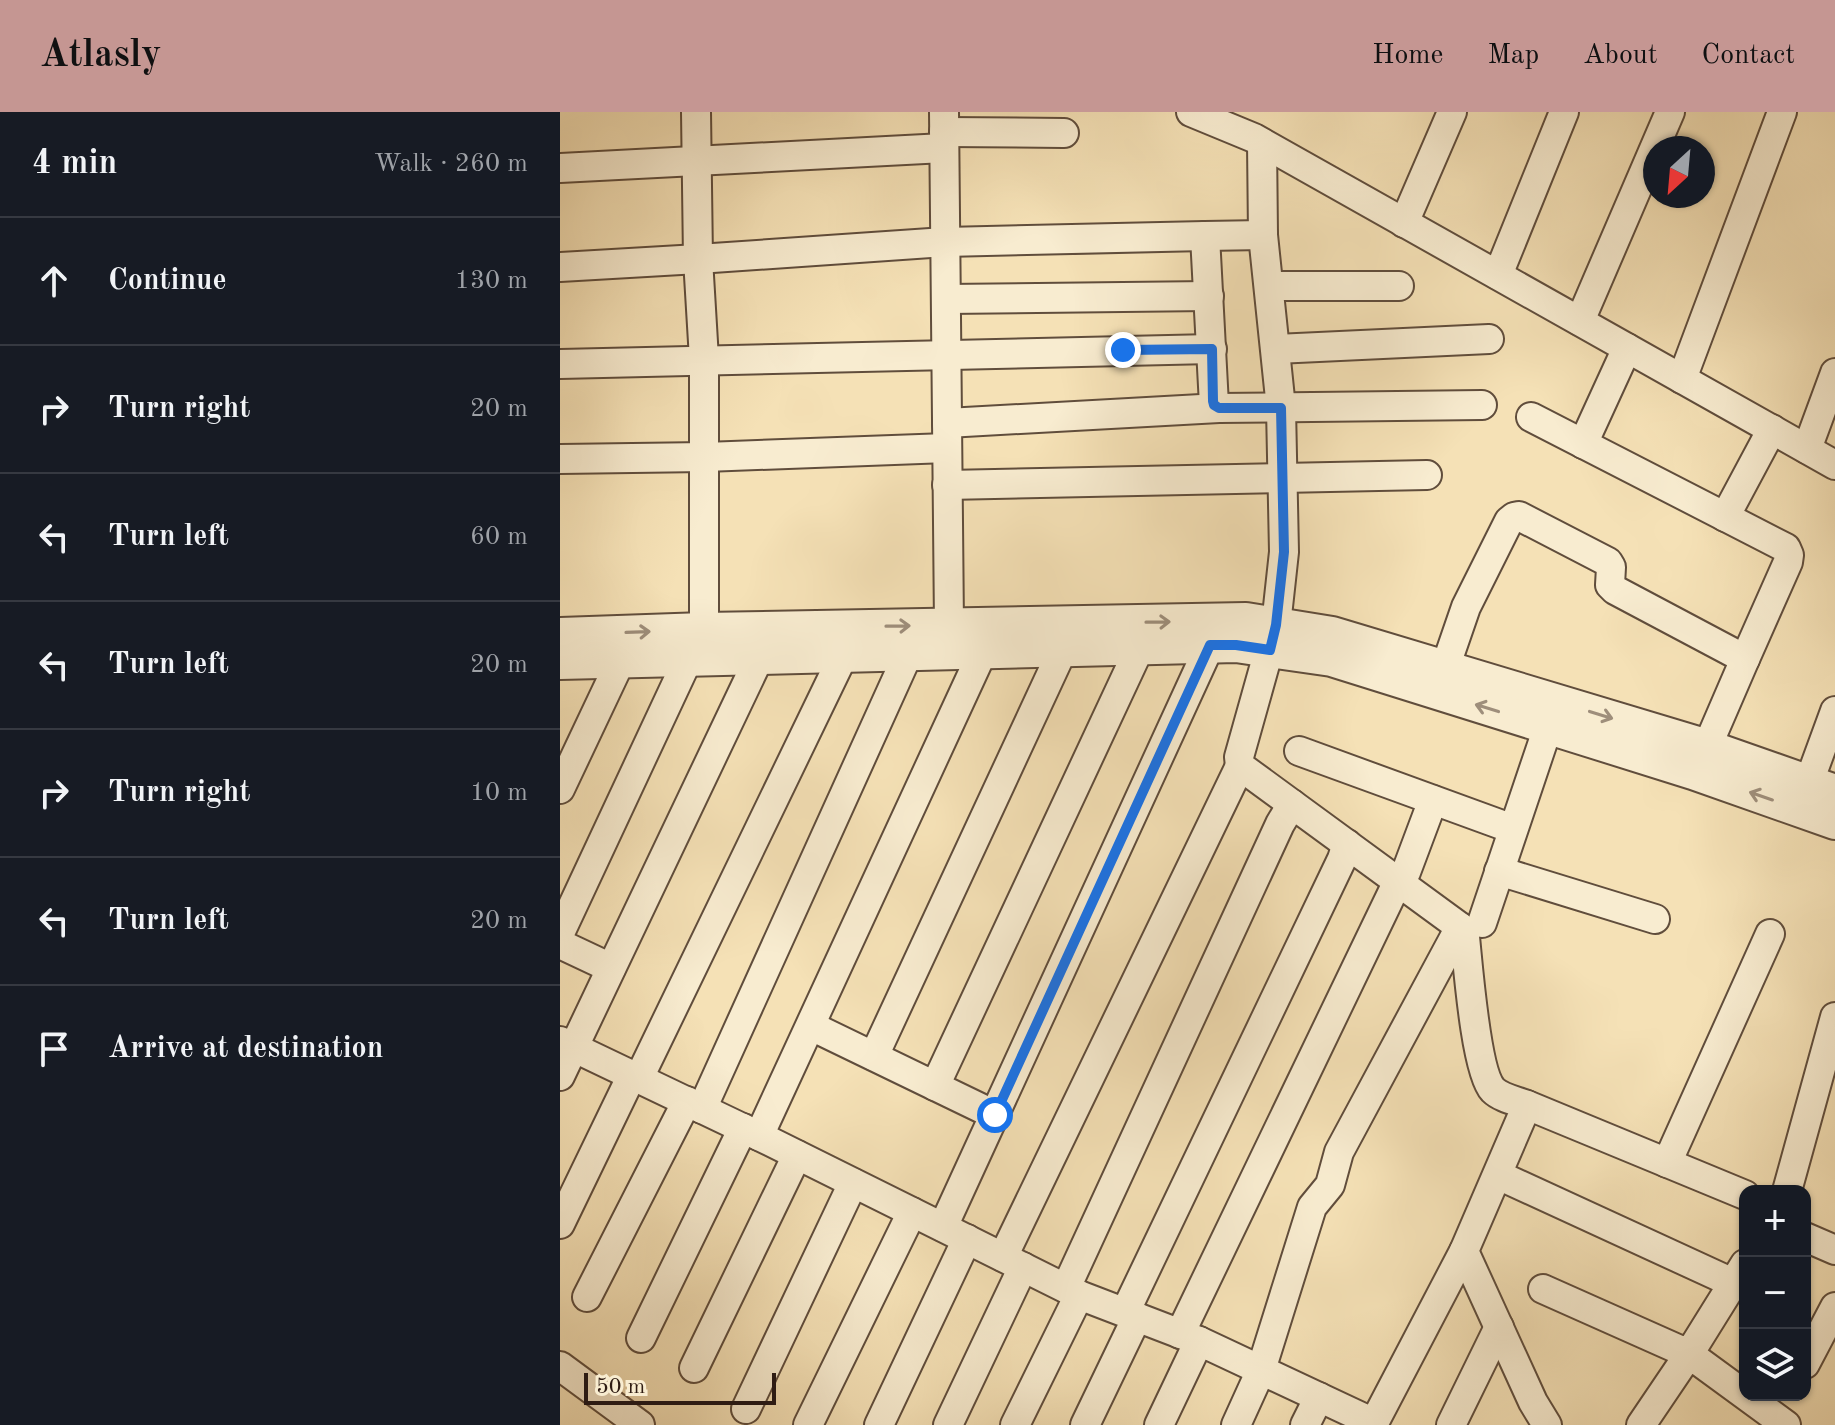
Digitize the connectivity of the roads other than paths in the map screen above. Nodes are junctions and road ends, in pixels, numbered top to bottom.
1 (696, 112) edge
2 (1191, 112) edge
3 (1452, 112) edge
4 (1564, 112) edge
5 (1670, 112) edge
6 (1782, 112) edge
7 (944, 131) edge
8 (1064, 133) dead end
9 (1262, 143) junction
10 (697, 161) junction
11 (560, 168) edge
12 (1404, 223) junction
13 (1263, 235) junction
14 (1205, 236) junction
15 (945, 242) junction
16 (698, 259) junction
17 (560, 267) edge
18 (1498, 275) junction
19 (1270, 286) junction
20 (1399, 286) dead end
21 (1209, 296) junction
22 (946, 299) junction
23 (1580, 321) junction
24 (1489, 339) dead end
25 (1627, 348) junction
26 (1212, 349) junction
27 (1276, 349) junction
28 (946, 354) junction
29 (704, 359) junction
30 (560, 364) edge
31 (1835, 373) edge
32 (1682, 379) junction
33 (1482, 405) dead end
34 (1219, 408) junction
35 (1281, 408) junction
36 (1531, 417) dead end
37 (1772, 429) junction
38 (947, 435) junction
39 (1583, 444) junction
40 (1807, 449) junction
41 (705, 457) junction
42 (560, 459) edge
43 (1835, 465) edge
44 (1427, 475) dead end
45 (1282, 479) junction
46 (947, 485) junction
47 (1725, 517) junction
48 (949, 625) junction
49 (560, 635) edge
50 (1273, 637) junction
51 (696, 644) junction
52 (1210, 645) junction
53 (1140, 647) junction
54 (1063, 649) junction
55 (983, 651) junction
56 (909, 652) junction
57 (844, 654) junction
58 (760, 656) junction
59 (1745, 659) junction
60 (621, 660) junction
61 (560, 662) edge
62 (1445, 668) junction
63 (1835, 711) edge
64 (1548, 727) junction
65 (1707, 747) junction
66 (1299, 751) dead end
67 (1240, 766) junction
68 (1822, 787) edge
69 (560, 789) edge
70 (1433, 800) junction
71 (1292, 804) junction
72 (1835, 822) edge
73 (1513, 829) junction
74 (1347, 844) junction
75 (1499, 871) junction
76 (1402, 877) junction
77 (1655, 919) dead end
78 (1471, 925) junction
79 (560, 933) edge
80 (1770, 934) dead end
81 (560, 944) edge
82 (611, 968) junction
83 (1835, 1017) edge
84 (811, 1026) junction
85 (567, 1044) edge
86 (874, 1056) junction
87 (560, 1076) edge
88 (635, 1076) junction
89 (935, 1086) junction
90 (695, 1105) junction
91 (1527, 1105) junction
92 (995, 1115) junction
93 (751, 1132) junction
94 (797, 1155) junction
95 (1667, 1163) junction
96 (1498, 1175) junction
97 (853, 1183) junction
98 (1789, 1185) edge
99 (1739, 1193) edge
100 (912, 1212) junction
101 (560, 1224) edge
102 (955, 1233) junction
103 (1811, 1240) edge
104 (1835, 1250) edge
105 (1464, 1251) junction
106 (1013, 1262) junction
107 (1739, 1274) edge
108 (1543, 1289) dead end
109 (1073, 1292) junction
110 (587, 1297) dead end
111 (1835, 1307) edge
112 (1132, 1315) junction
113 (1499, 1327) junction
114 (641, 1338) dead end
115 (1190, 1338) junction
116 (1811, 1353) edge
117 (1689, 1354) junction
118 (560, 1366) edge
119 (694, 1368) dead end
120 (1261, 1370) junction
121 (1319, 1397) junction
122 (746, 1409) dead end
123 (1783, 1412) edge
124 (1543, 1423) edge
125 (1375, 1424) edge
126 (640, 1425) edge
127 (808, 1425) edge
128 (879, 1425) edge
129 (948, 1425) edge
130 (1015, 1425) edge
131 (1085, 1425) edge
132 (1159, 1425) edge
133 (1236, 1425) edge
134 (1305, 1425) edge
135 (1451, 1425) edge
136 (1641, 1425) edge

1 - 10 street
2 - 9 street
3 - 12 street
4 - 18 street
5 - 23 street
6 - 32 street
7 - 8 street
7 - 10 street
7 - 15 street
9 - 12 street
9 - 13 street
10 - 11 street
10 - 16 street
12 - 18 street
13 - 14 street
13 - 19 street
14 - 15 street
14 - 21 street
15 - 16 street
15 - 22 street
16 - 17 street
16 - 29 street
18 - 23 street
19 - 20 street
19 - 27 street
21 - 22 street
21 - 26 street
22 - 28 street
23 - 25 street
24 - 27 street
25 - 32 street
25 - 39 street
26 - 28 street
26 - 34 street
27 - 35 street
28 - 29 street
28 - 38 street
29 - 30 street
29 - 41 street
31 - 40 street
32 - 37 street
33 - 35 street
34 - 35 street
34 - 38 street
35 - 45 street
36 - 39 street
37 - 40 street
37 - 47 street
38 - 41 street
38 - 46 street
39 - 47 street
40 - 43 street
41 - 42 street
41 - 51 street
44 - 45 street
45 - 46 street
45 - 50 street
46 - 48 street
47 - 59 street
48 -> 50 street
51 -> 48 street
49 -> 51 street
50 - 52 street
50 - 62 street
64 -> 50 street
50 - 67 street
51 - 58 street
51 - 60 street
51 - 79 street
52 - 53 street
52 - 92 street
53 - 54 street
53 - 89 street
54 - 55 street
54 - 86 street
55 - 56 street
55 - 84 street
56 - 57 street
56 - 90 street
57 - 58 street
57 - 88 street
58 - 82 street
59 - 62 street
59 - 65 street
60 - 61 street
60 - 69 street
62 -> 65 street
63 - 68 street
72 -> 64 street
64 - 73 street
65 - 68 street
66 - 70 street
67 - 71 street
67 - 106 street
70 - 73 street
70 - 76 street
71 - 74 street
71 - 109 street
73 - 75 street
74 - 76 street
74 - 112 street
75 - 77 street
75 - 78 street
76 - 78 street
76 - 115 street
78 - 91 street
78 - 120 street
80 - 95 street
81 - 82 street
82 - 85 street
83 - 98 street
84 - 86 street
84 - 93 street
85 - 87 street
85 - 88 street
86 - 89 street
88 - 90 street
88 - 101 street
89 - 92 street
90 - 93 street
90 - 110 street
91 - 95 street
91 - 96 street
92 - 102 street
93 - 94 street
93 - 114 street
94 - 97 street
94 - 119 street
95 - 99 street
96 - 105 street
96 - 107 street
97 - 100 street
97 - 122 street
100 - 102 street
100 - 127 street
102 - 106 street
102 - 128 street
103 - 104 street
105 - 113 street
105 - 125 street
106 - 109 street
106 - 129 street
107 - 117 street
108 - 117 street
109 - 112 street
109 - 130 street
111 - 116 street
112 - 115 street
112 - 131 street
113 - 124 street
113 - 135 street
115 - 120 street
115 - 132 street
117 - 123 street
117 - 136 street
118 - 126 street
120 - 121 street
120 - 133 street
121 - 125 street
121 - 134 street

